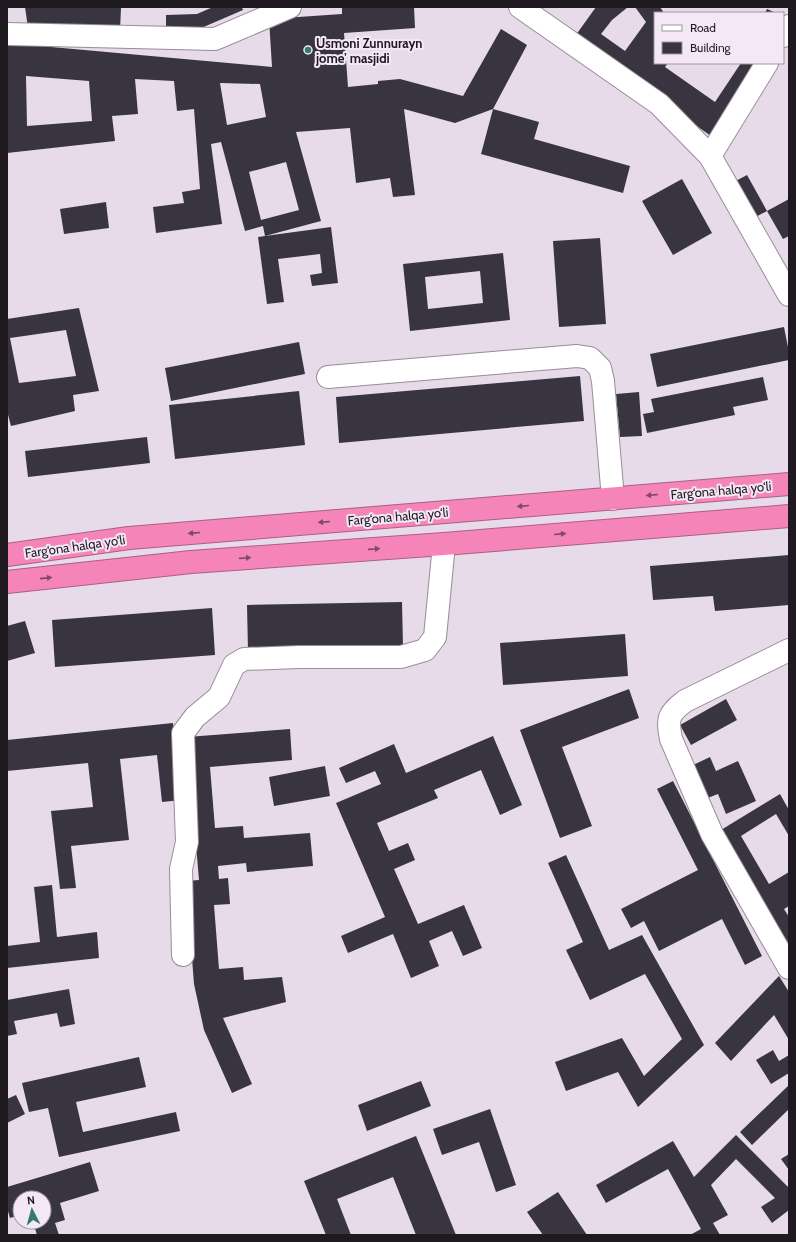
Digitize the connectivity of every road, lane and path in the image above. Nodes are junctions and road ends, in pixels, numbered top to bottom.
1 (290, 7) edge
2 (520, 7) edge
3 (253, 14) edge
4 (7, 34) edge
5 (766, 64) edge
6 (710, 156) junction
7 (789, 295) edge
8 (328, 377) dead end
9 (789, 484) edge
10 (613, 498) junction
11 (789, 516) edge
12 (444, 544) junction
13 (7, 555) edge
14 (7, 582) edge
15 (789, 650) edge
16 (183, 955) dead end
17 (789, 968) edge

1 - 3 street
2 - 6 street
3 - 4 street
5 - 6 street
6 - 7 street
8 - 10 street
9 -> 10 highway, Farg‘ona halqa yo‘li
10 -> 13 highway, Farg‘ona halqa yo‘li
12 -> 11 highway, Farg‘ona halqa yo‘li
14 -> 12 highway, Farg‘ona halqa yo‘li
12 - 16 street
15 - 17 street

